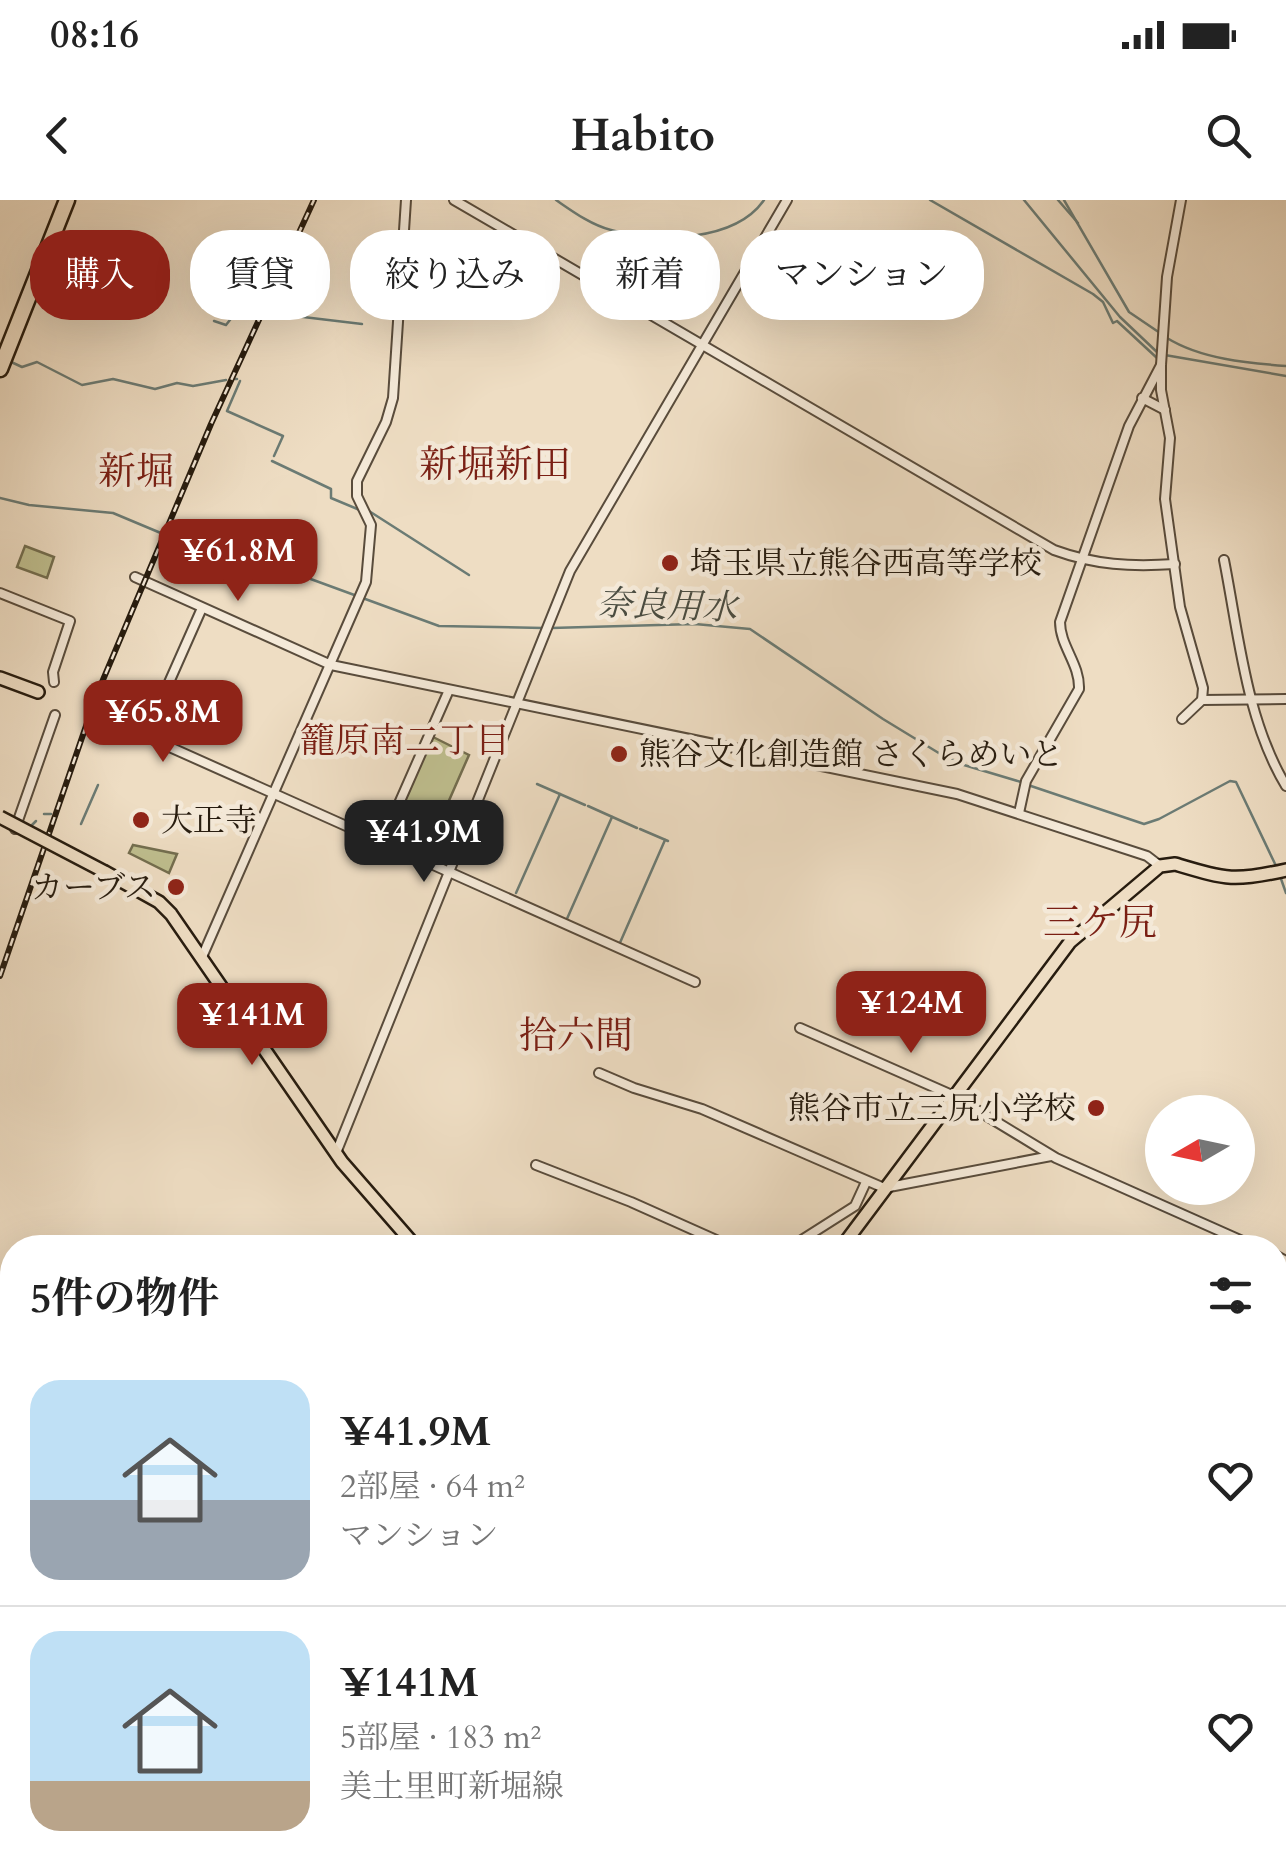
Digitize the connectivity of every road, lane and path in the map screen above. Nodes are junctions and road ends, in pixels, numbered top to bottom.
1 (67, 200) edge
2 (406, 200) edge
3 (454, 200) edge
4 (786, 200) edge
5 (1181, 200) edge
6 (702, 344) junction
7 (1161, 358) junction
8 (0, 369) edge
9 (1142, 398) junction
10 (1166, 410) junction
11 (1081, 560) junction
12 (1224, 560) dead end
13 (1176, 564) junction
14 (134, 577) dead end
15 (0, 593) edge
16 (202, 608) junction
17 (331, 665) junction
18 (0, 678) edge
19 (54, 682) dead end
20 (449, 690) junction
21 (38, 692) dead end
22 (1286, 699) edge
23 (1202, 700) junction
24 (1252, 701) junction
25 (155, 703) dead end
26 (518, 704) junction
27 (55, 715) dead end
28 (1182, 719) dead end
29 (145, 736) dead end
30 (1286, 786) edge
31 (274, 794) junction
32 (1019, 813) junction
33 (0, 817) edge
34 (16, 831) dead end
35 (382, 842) junction
36 (1160, 866) junction
37 (1281, 871) edge
38 (450, 872) junction
39 (202, 957) junction
40 (695, 982) dead end
41 (800, 1028) dead end
42 (599, 1073) dead end
43 (954, 1096) junction
44 (336, 1153) junction
45 (1051, 1156) junction
46 (536, 1165) dead end
47 (866, 1182) junction
48 (884, 1188) junction
49 (407, 1235) edge
50 (705, 1235) edge
51 (809, 1235) edge
52 (851, 1235) edge
53 (1229, 1235) edge

1 - 8 highway
2 - 17 street
3 - 6 street
4 - 6 street
5 - 7 street
6 - 11 street
6 - 26 street
7 - 9 street
7 - 10 street
9 - 10 street
9 - 11 street
10 - 13 street
11 - 13 street
11 - 32 street
12 - 24 street
13 - 23 street
14 - 16 street
15 - 19 street
16 - 17 street
16 - 25 street
17 - 20 street
17 - 31 street
18 - 21 main road
20 - 26 street
20 - 35 street
22 - 24 street
23 - 24 street
23 - 28 street
24 - 30 street
26 - 32 street
26 - 38 street
27 - 34 street
29 - 31 street
31 - 35 street
31 - 39 street
32 - 36 street
33 - 39 main road, bridge
35 - 38 street
36 - 37 main road
36 - 43 main road
38 - 40 street
38 - 44 street
39 - 44 main road
41 - 43 street
42 - 47 street
43 - 45 street
43 - 48 main road
44 - 49 main road
45 - 48 street
45 - 53 street
46 - 50 street
47 - 48 street
47 - 51 street
48 - 52 main road

